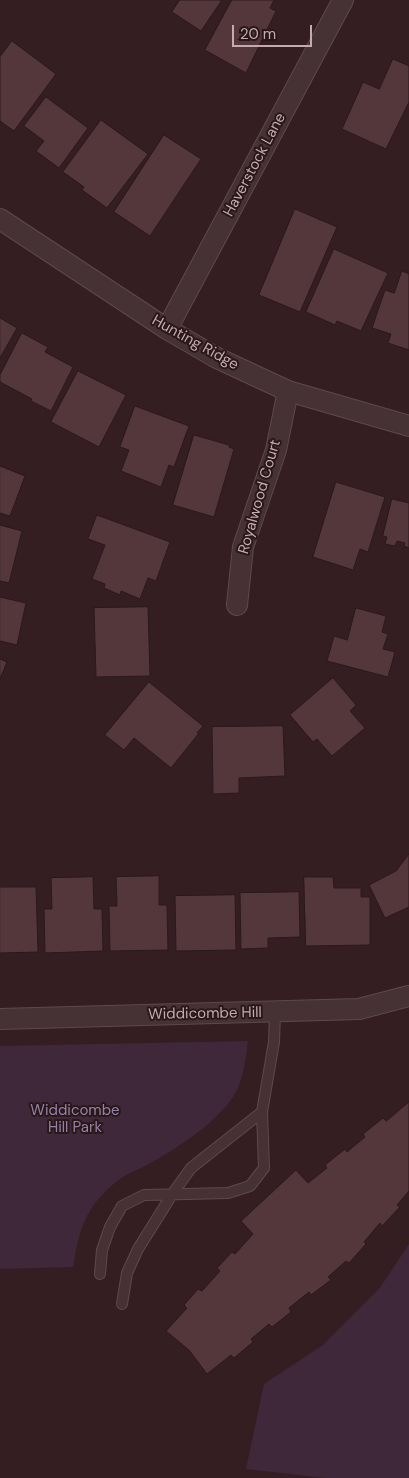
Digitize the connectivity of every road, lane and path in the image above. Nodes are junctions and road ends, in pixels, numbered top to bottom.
1 (343, 0) edge
2 (0, 219) edge
3 (167, 330) junction
4 (288, 390) junction
5 (409, 426) edge
6 (237, 605) dead end
7 (409, 996) edge
8 (275, 1012) junction
9 (0, 1019) edge
10 (262, 1112) junction
11 (173, 1193) junction
12 (100, 1274) dead end
13 (122, 1304) dead end

1 - 3 street, Haverstock Lane
2 - 3 street, Hunting Ridge
3 - 4 street, Hunting Ridge
4 - 5 street, Hunting Ridge
4 - 6 street, Royalwood Court
7 - 8 street, Widdicombe Hill
8 - 9 street, Widdicombe Hill
8 - 10 lane
10 - 11 lane
10 - 11 lane
11 - 12 lane
11 - 13 lane

